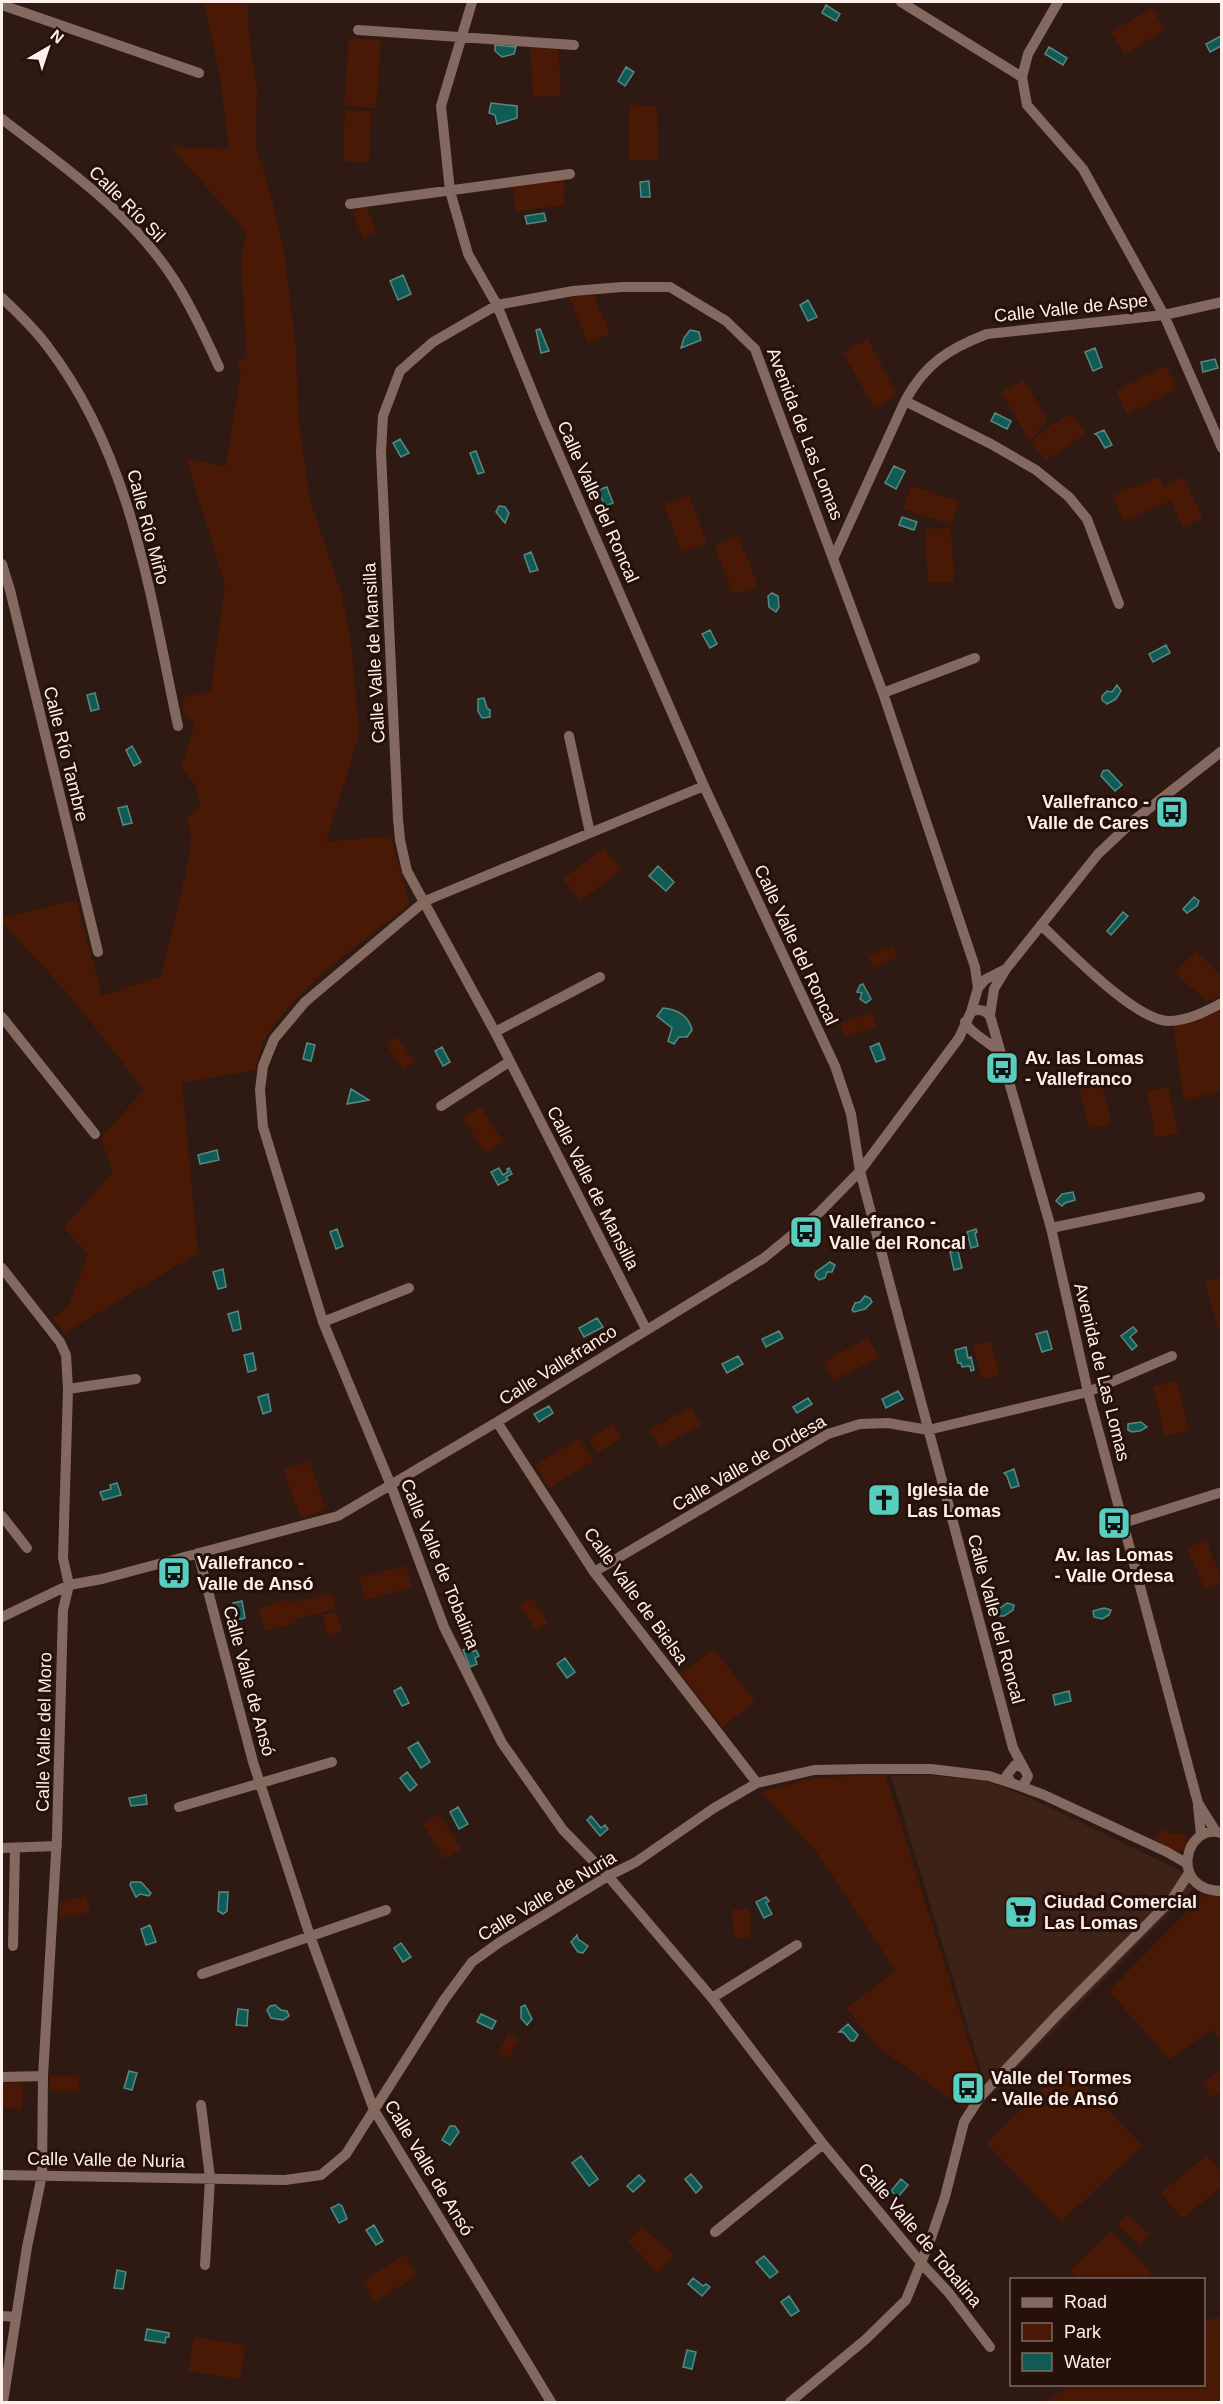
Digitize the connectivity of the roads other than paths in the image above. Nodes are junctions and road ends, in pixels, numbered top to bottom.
1 (472, 2) edge
2 (901, 2) edge
3 (1058, 2) edge
4 (2, 5) edge
5 (358, 30) dead end
6 (460, 37) junction
7 (574, 45) dead end
8 (199, 73) dead end
9 (1022, 77) junction
10 (2, 119) edge
11 (570, 174) dead end
12 (450, 191) junction
13 (350, 204) dead end
14 (2, 298) edge
15 (1221, 302) edge
16 (497, 305) junction
17 (1164, 315) junction
18 (219, 367) dead end
19 (905, 401) junction
20 (1221, 448) edge
21 (834, 557) junction
22 (2, 564) edge
23 (1119, 604) dead end
24 (975, 658) dead end
25 (883, 693) junction
26 (178, 726) dead end
27 (569, 736) dead end
28 (1221, 751) edge
29 (704, 786) junction
30 (590, 833) junction
31 (425, 901) junction
32 (1041, 925) junction
33 (98, 952) dead end
34 (1006, 969) junction
35 (600, 977) dead end
36 (982, 984) junction
37 (994, 989) junction
38 (1221, 1003) edge
39 (2, 1017) edge
40 (968, 1017) junction
41 (990, 1017) junction
42 (495, 1032) junction
43 (981, 1035) junction
44 (1000, 1052) junction
45 (509, 1062) junction
46 (441, 1106) dead end
47 (95, 1134) dead end
48 (860, 1171) junction
49 (1200, 1197) dead end
50 (1051, 1228) junction
51 (2, 1268) edge
52 (409, 1288) dead end
53 (323, 1322) junction
54 (646, 1329) junction
55 (1172, 1356) dead end
56 (136, 1379) dead end
57 (68, 1389) junction
58 (1088, 1392) junction
59 (497, 1422) junction
60 (928, 1430) junction
61 (390, 1483) junction
62 (1219, 1493) dead end
63 (2, 1516) edge
64 (1123, 1523) junction
65 (27, 1548) dead end
66 (198, 1553) junction
67 (594, 1572) junction
68 (69, 1585) junction
69 (2, 1617) edge
70 (1013, 1748) junction
71 (332, 1762) dead end
72 (1010, 1769) junction
73 (1026, 1772) junction
74 (989, 1776) junction
75 (757, 1783) junction
76 (261, 1784) junction
77 (1016, 1785) junction
78 (1044, 1795) junction
79 (1198, 1803) junction
80 (179, 1807) dead end
81 (1219, 1832) edge
82 (1201, 1835) junction
83 (57, 1845) junction
84 (2, 1848) edge
85 (15, 1848) junction
86 (1191, 1848) junction
87 (1167, 1851) junction
88 (1187, 1868) junction
89 (608, 1876) junction
90 (1196, 1884) junction
91 (1221, 1891) edge
92 (1172, 1899) junction
93 (386, 1910) dead end
94 (310, 1936) junction
95 (797, 1945) dead end
96 (13, 1946) dead end
97 (202, 1974) dead end
98 (712, 1998) junction
99 (43, 2076) junction
100 (2, 2077) edge
101 (201, 2105) dead end
102 (374, 2110) junction
103 (824, 2144) junction
104 (2, 2175) edge
105 (42, 2175) junction
106 (210, 2178) junction
107 (715, 2232) dead end
108 (922, 2264) junction
109 (205, 2265) dead end
110 (2, 2316) edge
111 (16, 2317) junction
112 (990, 2347) dead end
113 (3, 2403) edge
114 (551, 2403) edge
115 (790, 2403) edge

1 - 6 street, Calle Valle del Roncal
2 - 9 street
3 - 9 street
4 - 8 street
5 - 6 street
6 - 7 street
6 - 12 street, Calle Valle del Roncal
9 - 17 street
10 - 18 street, Calle Río Sil
11 - 12 street
12 - 13 street
12 - 16 street, Calle Valle del Roncal
14 - 26 street, Calle Río Miño
15 - 17 street, Calle Valle de Aspe
16 - 21 street, Avenida de Las Lomas
16 - 29 street, Calle Valle del Roncal
16 - 31 street, Calle Valle de Mansilla
17 - 19 street, Calle Valle de Aspe
17 - 20 street
19 - 21 street, Calle Valle de Aspe
19 - 23 street
21 - 25 street, Avenida de Las Lomas
22 - 33 street, Calle Río Tambre
24 - 25 street
25 - 36 street, Avenida de Las Lomas
27 - 30 street
28 - 32 street
29 - 30 street, Calle Valle de Tobalina
29 - 48 street, Calle Valle del Roncal
30 - 31 street, Calle Valle de Tobalina
31 - 42 street, Calle Valle de Mansilla
31 - 53 street, Calle Valle de Tobalina
32 - 34 street
32 - 38 street
34 - 36 street
34 - 37 street
35 - 42 street
36 - 37 street
36 - 40 street, Calle Vallefranco
37 - 41 street
39 - 47 street
40 - 41 street
40 - 43 street
40 - 48 street, Calle Vallefranco
41 - 43 street
41 - 44 street, Avenida de Las Lomas
42 - 45 street, Calle Valle de Mansilla
43 - 44 street
44 - 50 street, Avenida de Las Lomas
45 - 46 street
45 - 54 street, Calle Valle de Mansilla
48 - 54 street, Calle Vallefranco
48 - 60 street, Calle Valle del Roncal
49 - 50 street
50 - 58 street, Avenida de Las Lomas
51 - 57 street, Calle Valle del Moro
52 - 53 street
53 - 61 street, Calle Valle de Tobalina
54 - 59 street, Calle Vallefranco
55 - 58 street, Calle Valle de Ordesa
56 - 57 street
57 - 68 street, Calle Valle del Moro
58 - 60 street, Calle Valle de Ordesa
58 - 64 street, Avenida de Las Lomas
59 - 61 street, Calle Vallefranco
59 - 67 street, Calle Valle de Bielsa
60 - 67 street, Calle Valle de Ordesa
60 - 70 street, Calle Valle del Roncal
61 - 66 street, Calle Vallefranco
61 - 89 street, Calle Valle de Tobalina
62 - 64 street
63 - 65 street
64 - 79 street, Avenida de Las Lomas
66 - 68 street, Calle Vallefranco
66 - 76 street, Calle Valle de Ansó
67 - 75 street, Calle Valle de Bielsa
68 - 69 street, Calle Vallefranco
68 - 83 street, Calle Valle del Moro
70 - 72 street, Calle Valle del Roncal
70 - 73 street, Calle Valle del Roncal
71 - 76 street, Calle Valle de Ansó
72 - 73 street, Calle Valle de Nuria
72 - 74 street, Calle Valle de Nuria
72 - 77 street
73 - 77 street
73 - 78 street, Calle Valle de Nuria
74 - 75 street, Calle Valle de Nuria
74 - 77 street, Calle Valle de Nuria
75 - 89 street, Calle Valle de Nuria
76 - 80 street, Calle Valle de Ansó
76 - 94 street, Calle Valle de Ansó
77 - 78 street, Calle Valle de Nuria
78 - 87 street, Calle Valle de Nuria
79 - 81 street, Avenida de Las Lomas
79 - 82 street
81 - 82 street
82 - 86 street
83 - 85 street
83 - 99 street, Calle Valle del Moro
84 - 85 street
85 - 96 street
86 - 87 street
86 - 88 street
87 - 88 street, Calle Valle de Nuria
88 - 90 street
88 - 92 street
89 - 98 street, Calle Valle de Tobalina
89 - 102 street, Calle Valle de Nuria
90 - 91 street
90 - 92 street
92 - 108 street
93 - 94 street
94 - 97 street
94 - 102 street, Calle Valle de Ansó
95 - 98 street
98 - 103 street, Calle Valle de Tobalina
99 - 100 street
99 - 105 street, Calle Valle del Moro
101 - 106 street, Calle Valle de Nuria
102 - 106 street, Calle Valle de Nuria
102 - 114 street, Calle Valle de Ansó
103 - 107 street
103 - 108 street, Calle Valle de Tobalina
104 - 105 street, Calle Valle de Nuria
105 - 106 street, Calle Valle de Nuria
105 - 111 street, Calle Valle del Moro
106 - 109 street, Calle Valle de Nuria
108 - 112 street, Calle Valle de Tobalina
108 - 115 street
110 - 111 street
111 - 113 street, Calle Valle del Moro

